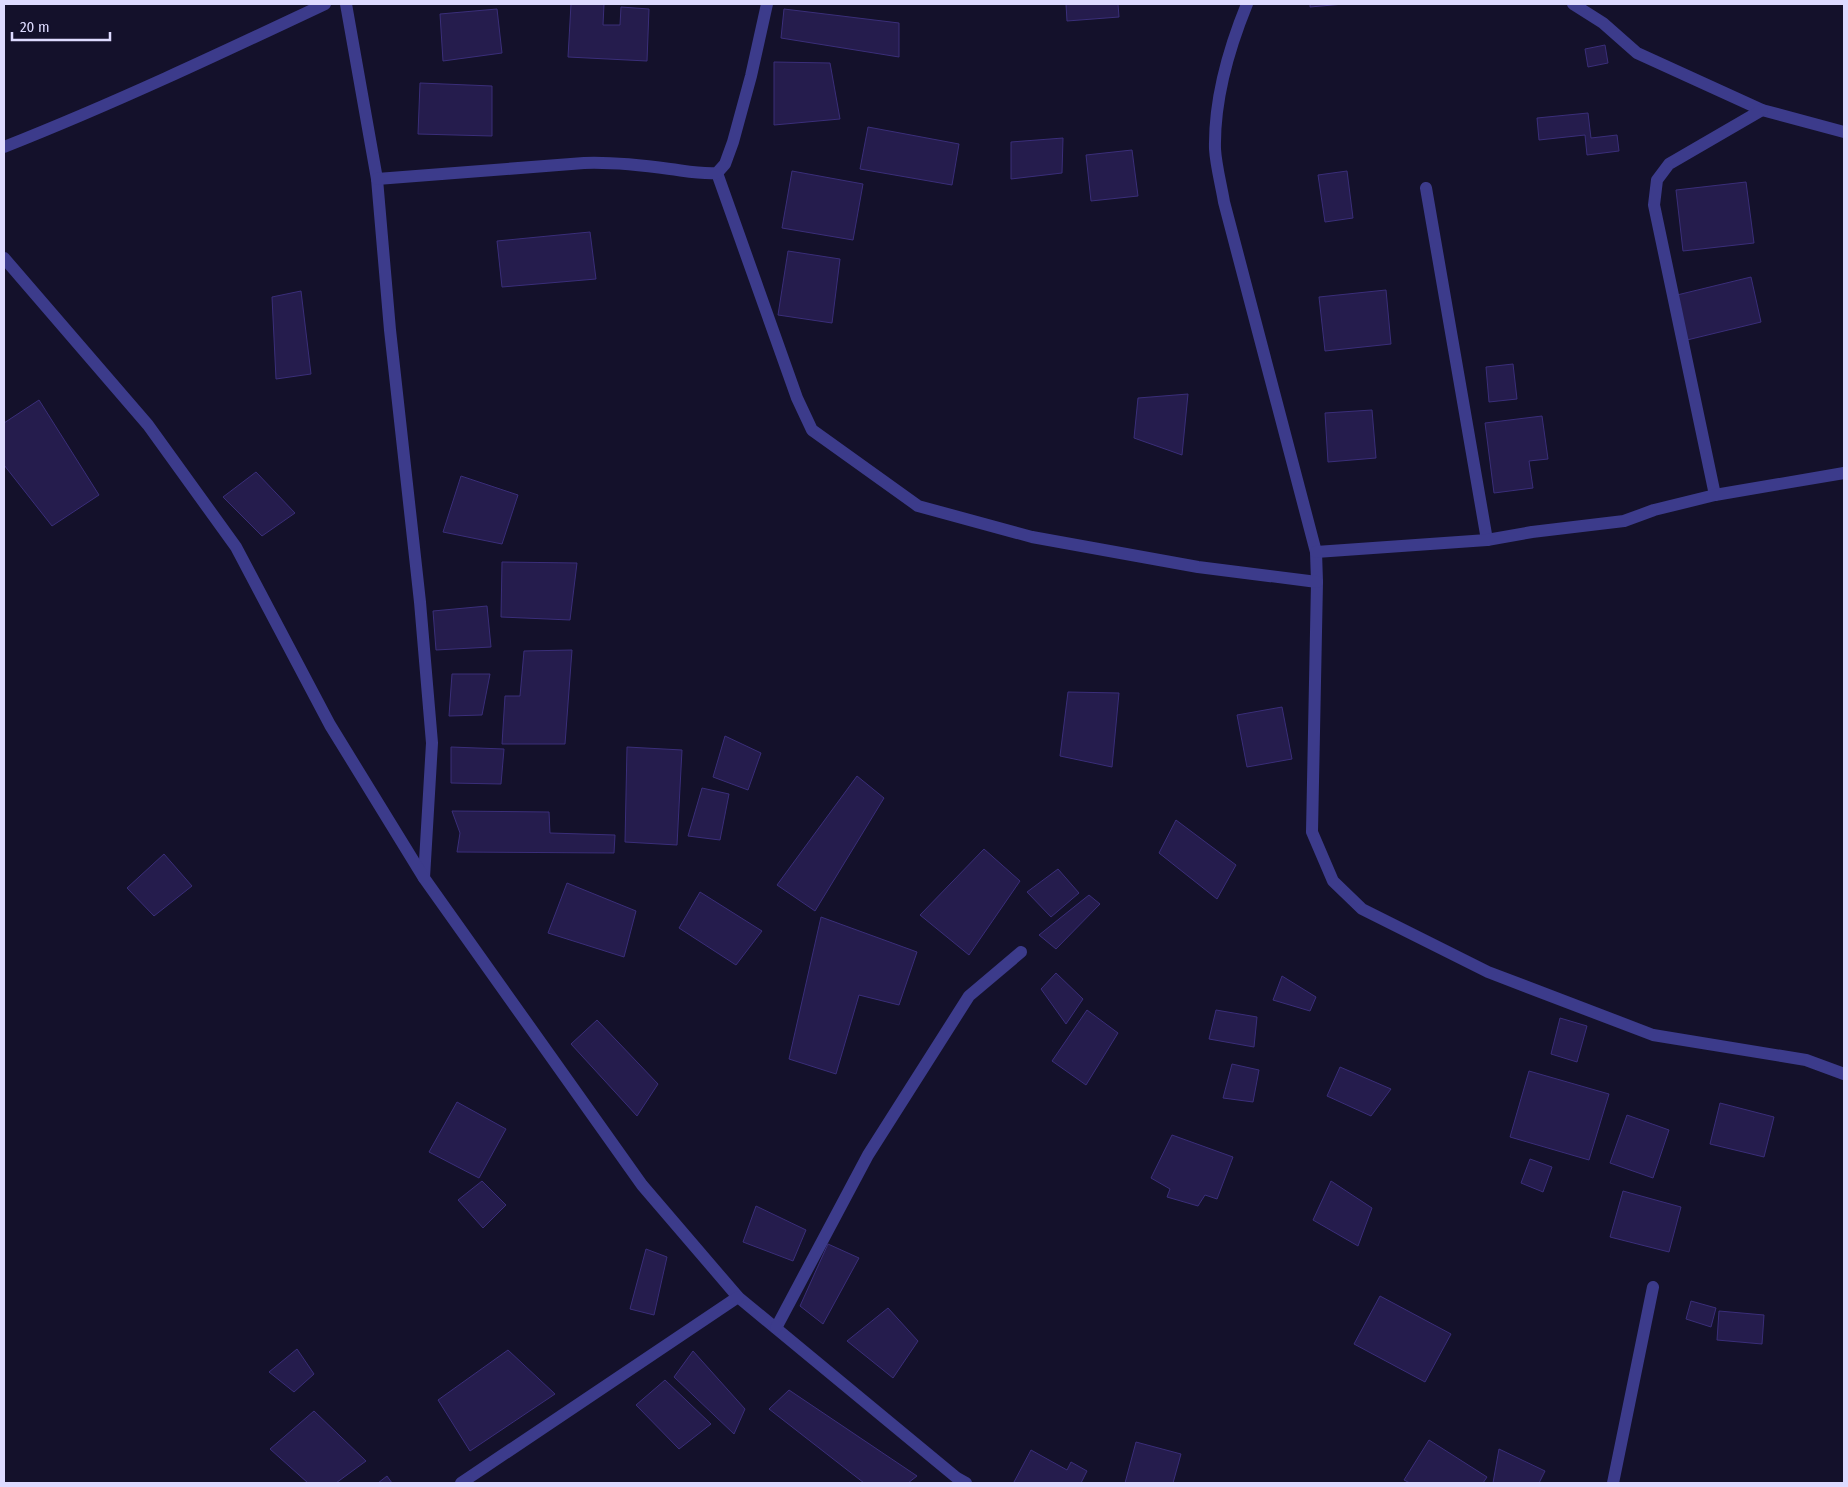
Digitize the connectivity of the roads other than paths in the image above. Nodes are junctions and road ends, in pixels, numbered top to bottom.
1 (325, 4) edge
2 (346, 4) edge
3 (767, 4) edge
4 (1246, 4) edge
5 (1573, 4) edge
6 (1762, 110) junction
7 (1844, 132) edge
8 (4, 147) edge
9 (716, 173) junction
10 (377, 178) junction
11 (1426, 188) dead end
12 (4, 258) edge
13 (1844, 473) edge
14 (1714, 495) junction
15 (1487, 540) junction
16 (1316, 552) junction
17 (1317, 582) junction
18 (424, 878) junction
19 (1021, 952) dead end
20 (1844, 1074) edge
21 (1654, 1287) dead end
22 (738, 1297) junction
23 (776, 1328) junction
24 (959, 1482) edge
25 (462, 1483) edge
26 (1613, 1483) edge

1 - 8 street
2 - 10 street
3 - 9 street
4 - 16 street
5 - 6 street
6 - 7 street
6 - 14 street
9 - 10 street
9 - 17 street
10 - 18 street
11 - 15 street
12 - 18 street
13 - 14 street
14 - 15 street
15 - 16 street
16 - 17 street
17 - 20 street
18 - 22 street
19 - 23 street
21 - 26 street
22 - 23 street
22 - 25 street
23 - 24 street

